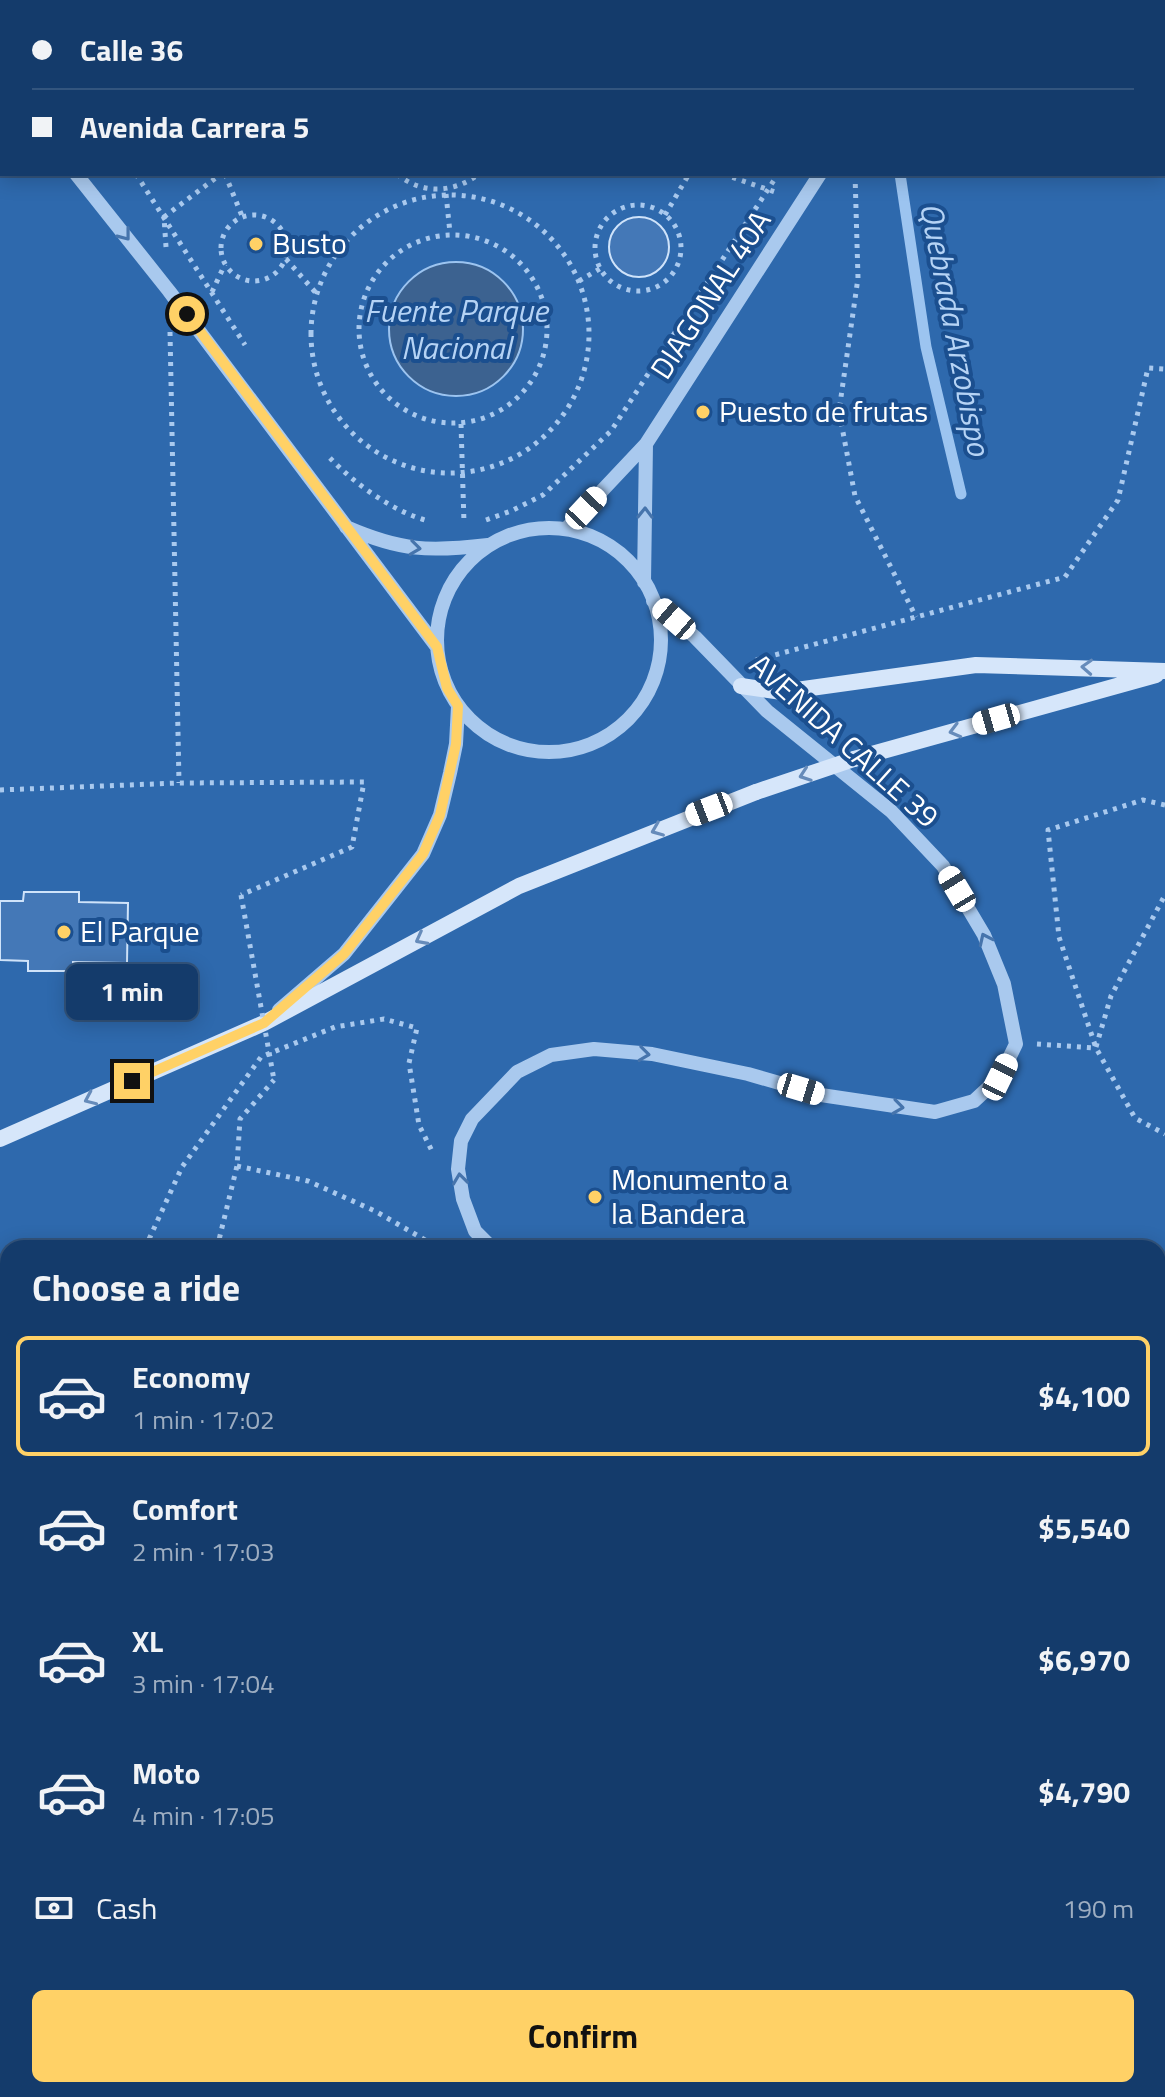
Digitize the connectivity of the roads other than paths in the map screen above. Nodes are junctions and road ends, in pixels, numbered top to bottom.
1 (78, 176) edge
2 (819, 176) edge
3 (646, 444) junction
4 (345, 527) junction
5 (566, 529) junction
6 (488, 545) junction
7 (644, 582) junction
8 (653, 601) junction
9 (437, 647) junction
10 (1165, 672) edge
11 (741, 686) junction
12 (458, 706) junction
13 (264, 1023) junction
14 (0, 1139) edge
15 (484, 1240) edge

1 -> 4 street
2 - 3 street, DIAGONAL 40A
3 - 5 street, DIAGONAL 40A
7 -> 3 street
4 -> 6 street
4 - 9 street
5 - 6 street
5 - 7 street
6 - 9 street
7 - 8 street
8 - 11 street, AVENIDA CALLE 39
8 - 12 street
9 - 12 street
10 -> 11 main road
10 -> 13 main road, bridge
15 -> 11 street, AVENIDA CALLE 39
12 - 13 street
13 -> 14 main road

